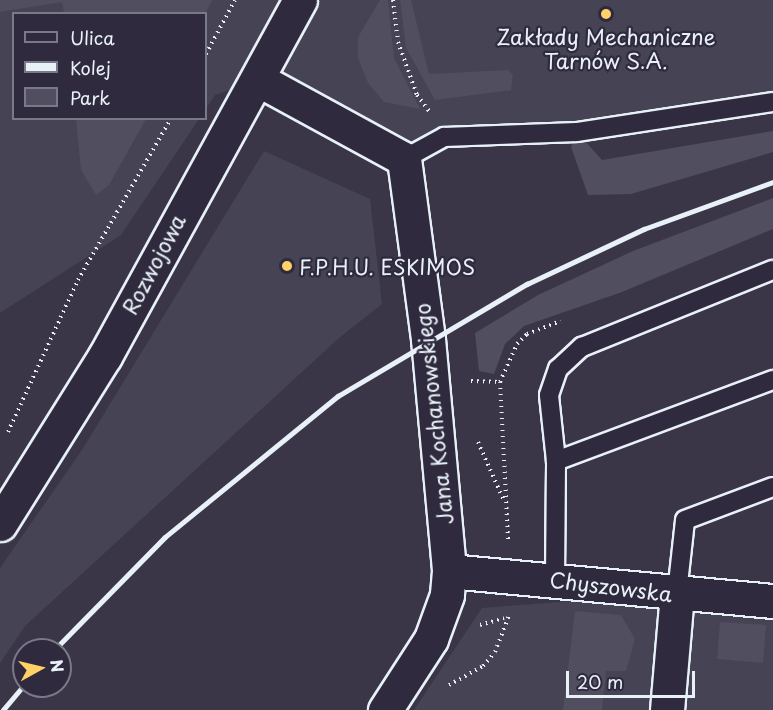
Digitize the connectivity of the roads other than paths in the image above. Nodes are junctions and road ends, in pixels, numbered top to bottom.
1 (300, 0) edge
2 (258, 80) junction
3 (773, 102) edge
4 (404, 159) junction
5 (773, 270) edge
6 (773, 380) edge
7 (556, 461) junction
8 (773, 487) edge
9 (0, 524) edge
10 (449, 571) junction
11 (555, 579) junction
12 (677, 593) junction
13 (773, 601) edge
14 (386, 710) edge
15 (667, 710) edge

1 - 2 street, Rozwojowa
2 - 4 street
2 - 9 street, Rozwojowa
3 - 4 lane
4 - 10 street, Jana Kochanowskiego
5 - 7 lane
6 - 7 lane
7 - 11 lane
8 - 12 lane
10 - 11 street, Chyszowska
10 - 14 street, Jana Kochanowskiego
11 - 12 street, Chyszowska
12 - 13 street, Chyszowska
12 - 15 street

